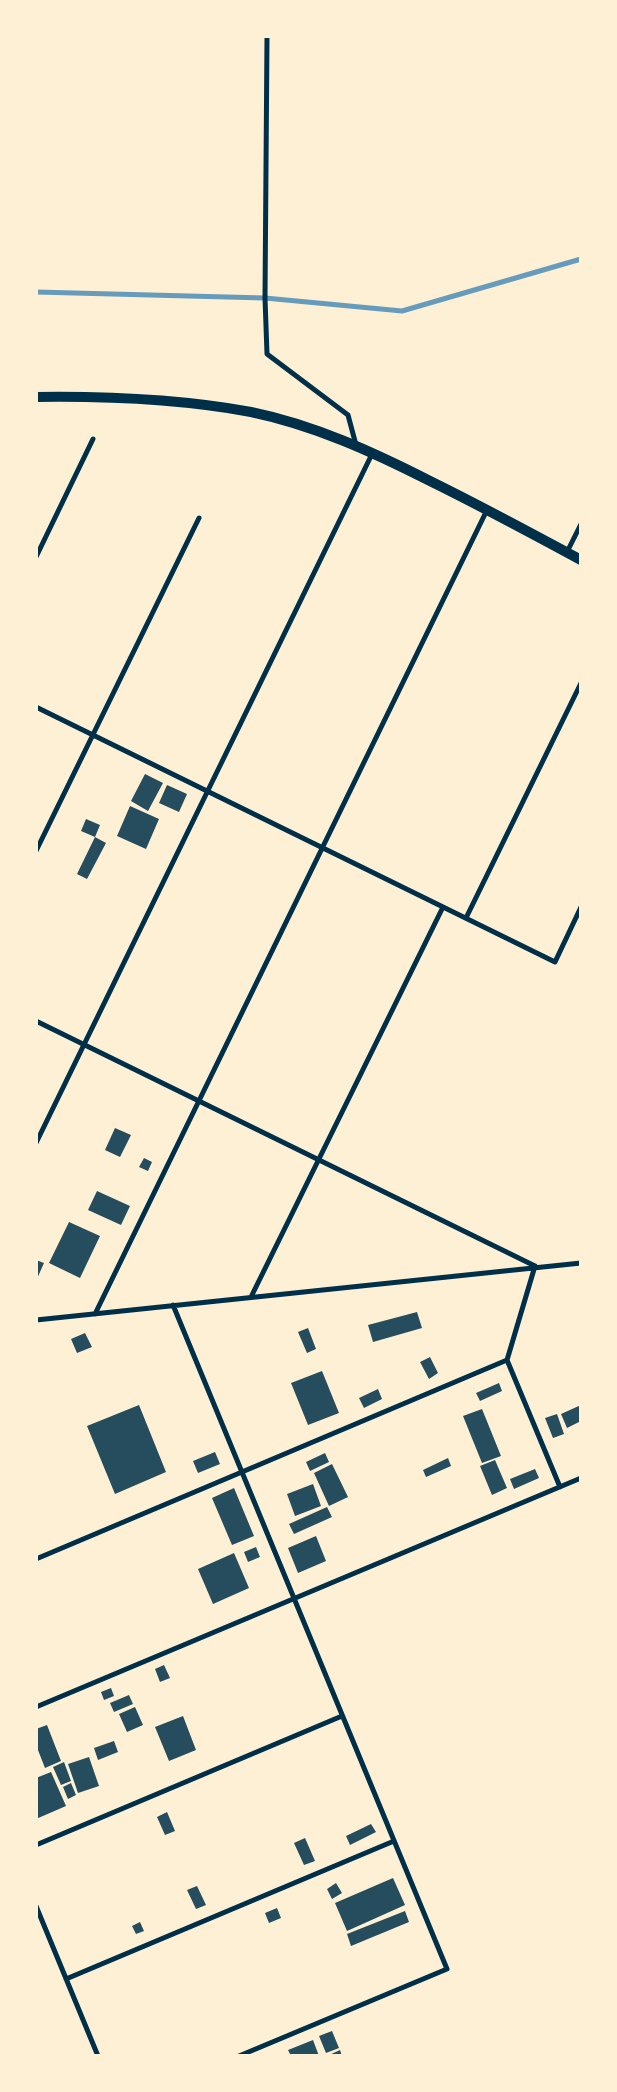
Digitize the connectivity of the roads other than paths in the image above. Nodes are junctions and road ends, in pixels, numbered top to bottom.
1 (267, 36) edge
2 (36, 397) edge
3 (93, 439) dead end
4 (356, 446) junction
5 (373, 452) junction
6 (487, 510) junction
7 (199, 518) dead end
8 (581, 524) edge
9 (567, 553) junction
10 (36, 557) edge
11 (581, 560) edge
12 (581, 683) edge
13 (36, 708) edge
14 (93, 735) junction
15 (208, 791) junction
16 (322, 848) junction
17 (36, 851) edge
18 (443, 907) junction
19 (581, 907) edge
20 (466, 918) junction
21 (36, 1021) edge
22 (84, 1045) junction
23 (199, 1101) junction
24 (36, 1143) edge
25 (319, 1160) junction
26 (581, 1263) edge
27 (535, 1266) junction
28 (251, 1297) junction
29 (173, 1305) junction
30 (95, 1314) junction
31 (36, 1320) edge
32 (508, 1360) junction
33 (241, 1472) junction
34 (581, 1478) edge
35 (560, 1486) junction
36 (36, 1559) edge
37 (294, 1599) junction
38 (36, 1707) edge
39 (342, 1716) junction
40 (394, 1841) junction
41 (36, 1845) edge
42 (36, 1906) edge
43 (66, 1979) junction
44 (98, 2056) edge
45 (239, 2056) edge

1 - 4 street
2 - 4 main road
3 - 10 street
4 - 5 main road
5 - 6 main road
5 - 15 street
6 - 9 main road
6 - 16 street
7 - 14 street
8 - 9 street
9 - 11 main road
12 - 20 street
13 - 14 street
14 - 15 street
14 - 17 street
15 - 16 street
15 - 22 street
16 - 18 street
16 - 23 street
18 - 20 street
18 - 25 street
19 - 20 street
21 - 22 street
22 - 23 street
22 - 24 street
23 - 25 street
23 - 30 street
25 - 27 street
25 - 28 street
26 - 27 street
27 - 28 street
27 - 32 street
28 - 29 street
29 - 30 street
29 - 33 street
30 - 31 street
32 - 33 street
32 - 35 street
33 - 36 street
33 - 37 street
34 - 35 street
35 - 37 street
37 - 38 street
37 - 39 street
39 - 40 street
39 - 41 street
40 - 43 street
40 - 45 street
42 - 43 street
43 - 44 street

